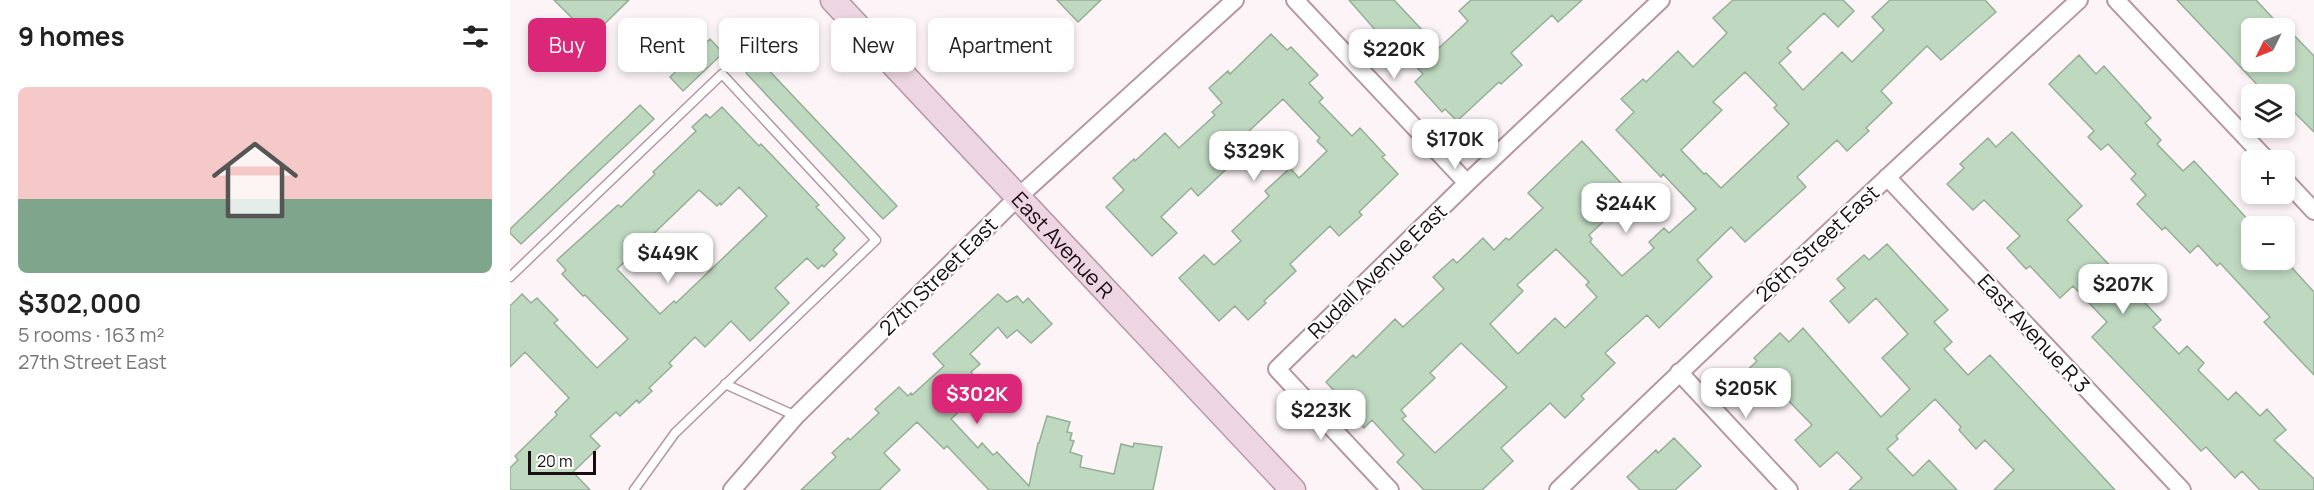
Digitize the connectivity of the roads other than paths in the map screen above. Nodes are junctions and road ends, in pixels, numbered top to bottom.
1 (833, 0) edge
2 (1235, 0) edge
3 (1295, 0) edge
4 (1661, 0) edge
5 (2079, 0) edge
6 (2116, 0) edge
7 (2258, 150) edge
8 (1887, 177) junction
9 (1467, 183) junction
10 (2295, 191) edge
11 (1017, 198) junction
12 (2314, 211) edge
13 (510, 277) edge
14 (1679, 372) junction
15 (725, 384) junction
16 (796, 416) junction
17 (634, 490) edge
18 (732, 490) edge
19 (1293, 490) edge
20 (1390, 490) edge
21 (1558, 490) edge
22 (1788, 490) edge
23 (2182, 490) edge

1 - 11 main road, East Avenue R
2 - 11 street, 27th Street East
3 - 9 street
4 - 9 street, Rudall Avenue East
5 - 8 street, 26th Street East
6 - 7 street
8 - 14 street, 26th Street East
8 - 23 street, East Avenue R 3
9 - 20 street, Rudall Avenue East
10 - 12 street
11 - 16 street, 27th Street East
11 - 19 main road, East Avenue R
13 - 15 lane
14 - 21 street, 26th Street East
14 - 22 street
15 - 16 lane
15 - 17 lane
16 - 18 street, 27th Street East

